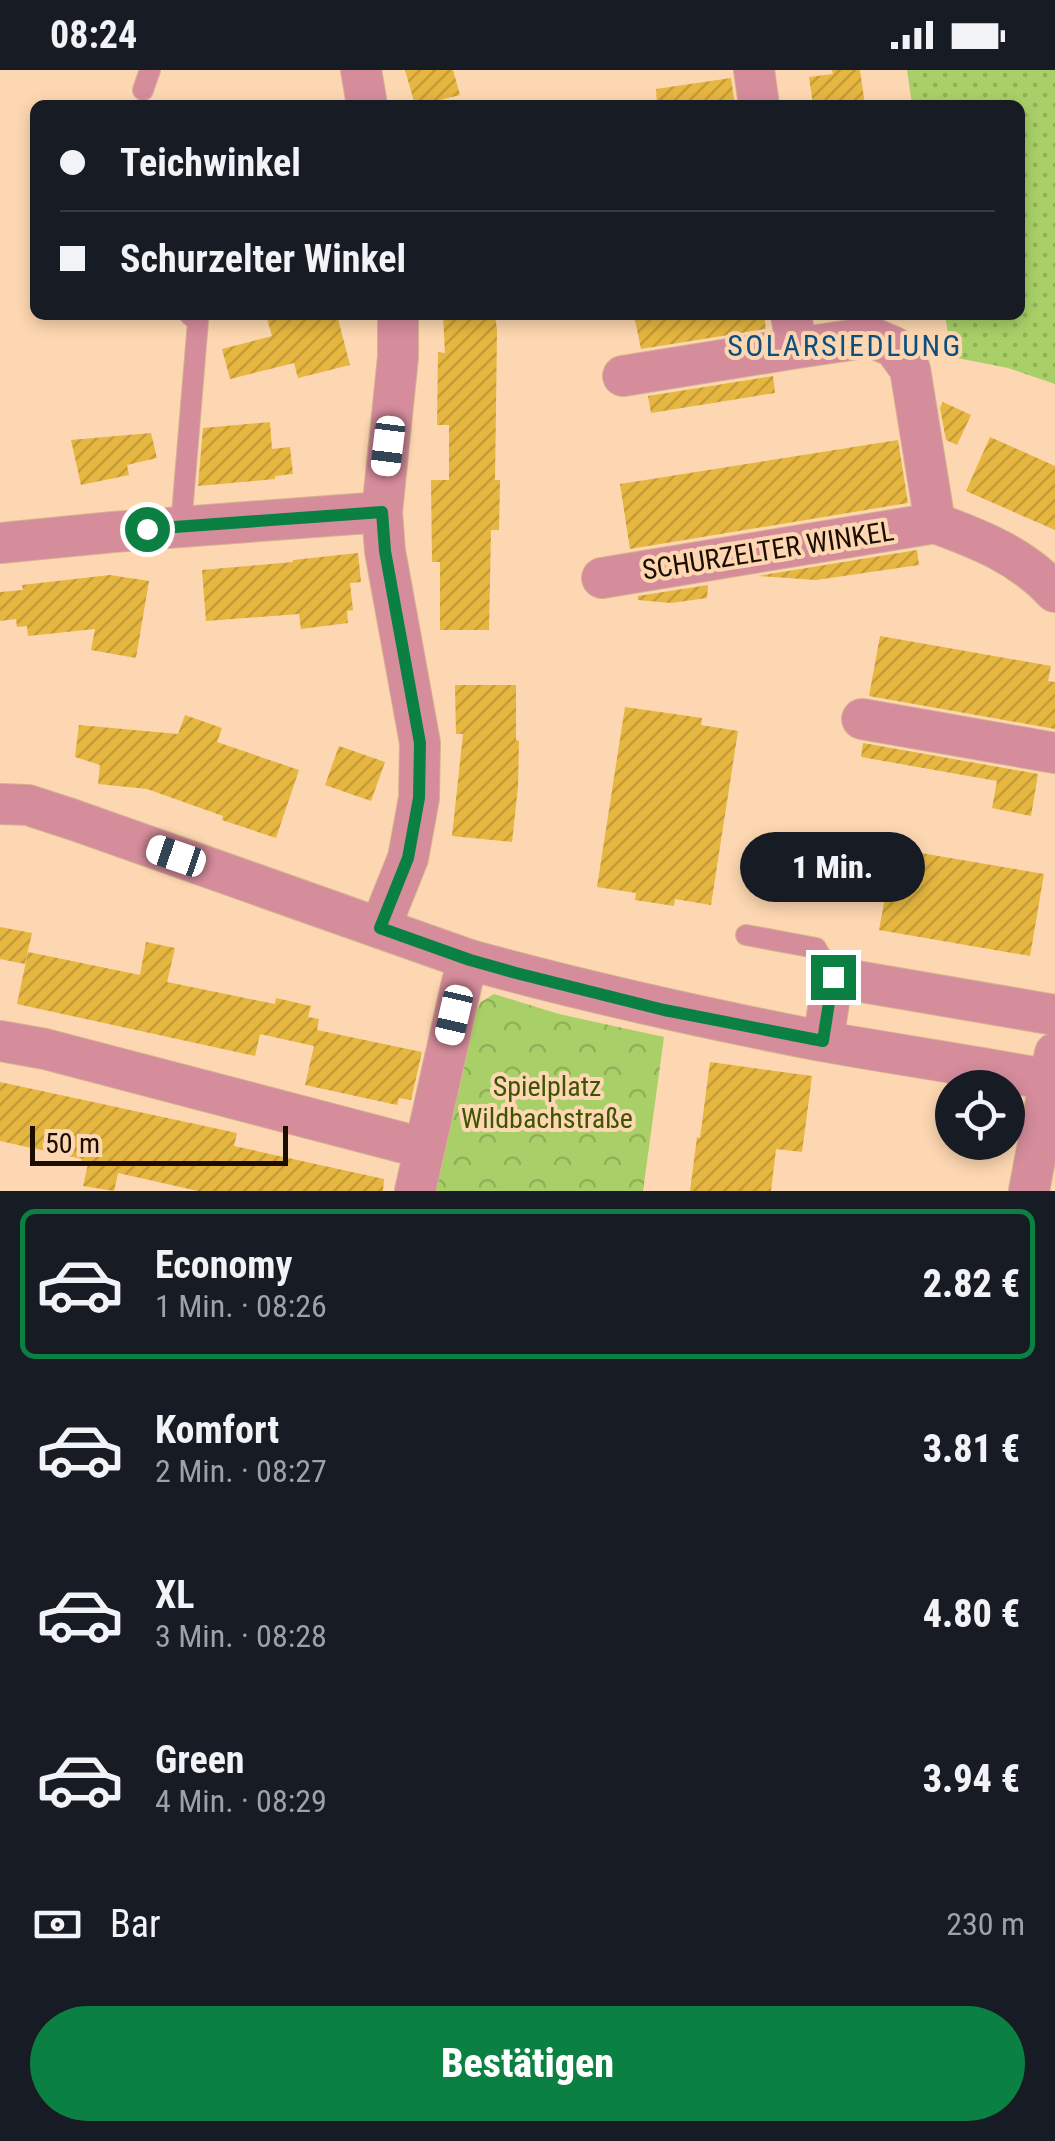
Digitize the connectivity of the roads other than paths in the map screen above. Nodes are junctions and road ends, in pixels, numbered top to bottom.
1 (361, 70) edge
2 (754, 70) edge
3 (366, 100) edge
4 (758, 100) edge
5 (197, 320) edge
6 (398, 320) edge
7 (794, 331) edge
8 (623, 376) dead end
9 (382, 512) junction
10 (935, 523) junction
11 (181, 526) junction
12 (0, 543) edge
13 (602, 578) dead end
14 (1055, 592) edge
15 (862, 719) dead end
16 (1055, 753) edge
17 (0, 804) edge
18 (380, 928) junction
19 (746, 935) dead end
20 (470, 960) junction
21 (833, 977) junction
22 (1055, 1015) edge
23 (0, 1041) edge
24 (823, 1041) junction
25 (1053, 1071) edge
26 (423, 1148) junction
27 (1036, 1190) edge
28 (415, 1191) edge

1 - 3 street
2 - 4 street
5 - 11 lane
6 - 9 street
7 - 8 street
7 - 10 street
9 - 11 street
9 - 18 street
10 - 13 street, SCHURZELTER WINKEL
10 - 14 street
11 - 12 street
15 - 16 street
17 - 18 street
18 - 20 street
19 - 21 lane
20 - 24 street
20 - 26 street
21 - 22 street
21 - 24 street
23 - 26 street
24 - 25 street
25 - 27 street
26 - 28 street

